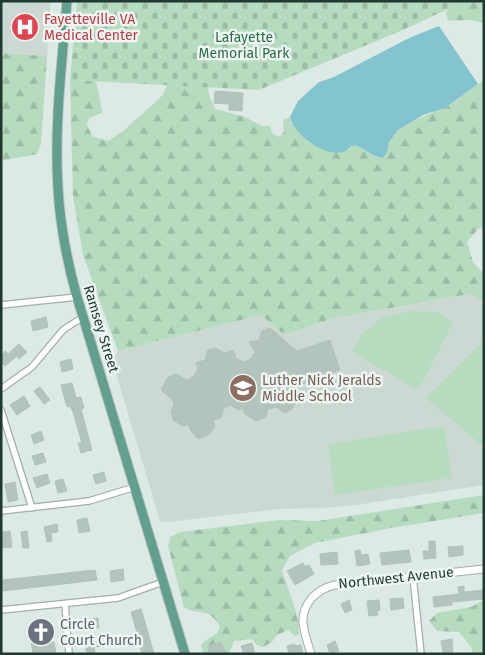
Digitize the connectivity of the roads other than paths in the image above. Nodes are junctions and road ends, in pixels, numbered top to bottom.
1 (67, 1) edge
2 (77, 297) junction
3 (1, 304) edge
4 (83, 317) junction
5 (1, 389) edge
6 (1, 410) edge
7 (134, 487) junction
8 (32, 508) junction
9 (1, 512) edge
10 (484, 569) edge
11 (413, 576) junction
12 (163, 582) junction
13 (65, 604) junction
14 (1, 610) edge
15 (69, 654) edge
16 (185, 654) edge
17 (311, 654) edge
18 (421, 654) edge

1 - 2 main road, Ramsey Street
2 - 3 street
2 - 4 main road, Ramsey Street
4 - 5 street
4 - 7 main road, Ramsey Street
6 - 8 street
7 - 8 street
7 - 12 main road, Ramsey Street
8 - 9 street
10 - 11 street, Northwest Avenue
11 - 17 street, Northwest Avenue
11 - 18 street
12 - 13 street
12 - 16 main road, Ramsey Street
13 - 14 street
13 - 15 street

